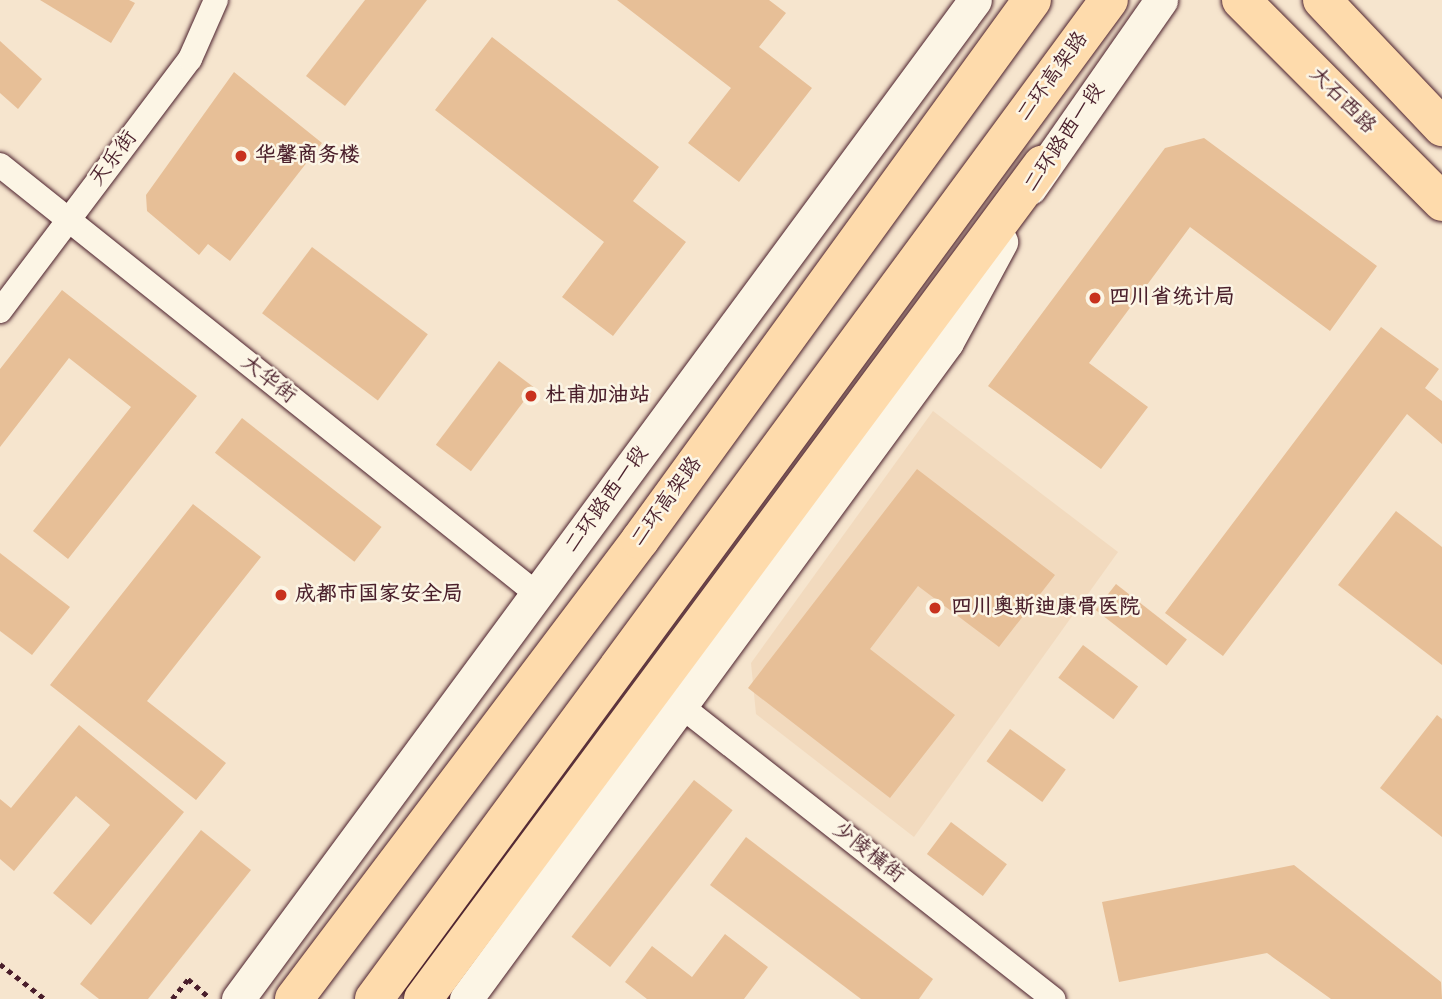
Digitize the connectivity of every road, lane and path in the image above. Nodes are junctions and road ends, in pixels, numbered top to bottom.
1 (216, 0) edge
2 (975, 0) edge
3 (1032, 0) edge
4 (1109, 0) edge
5 (1161, 0) edge
6 (1241, 0) edge
7 (1322, 0) edge
8 (1442, 127) edge
9 (0, 165) edge
10 (1042, 165) junction
11 (1442, 202) edge
12 (68, 221) junction
13 (0, 312) edge
14 (537, 594) junction
15 (681, 706) junction
16 (0, 964) edge
17 (45, 999) edge
18 (172, 999) edge
19 (211, 999) edge
20 (238, 999) edge
21 (294, 999) edge
22 (374, 999) edge
23 (423, 999) edge
24 (466, 999) edge
25 (1055, 999) edge

1 - 12 street, 天乐街
2 - 14 main road, 二环路西一段
3 - 21 main road, 二环高架路
4 - 22 main road, 二环高架路
5 - 10 main road, 二环路西一段
6 - 11 main road, 大石西路
7 - 8 main road
9 - 12 street, 大华街
10 - 15 main road, 二环路西一段
10 - 23 main road
12 - 13 street, 天乐街
12 - 14 street, 大华街
14 - 20 main road, 二环路西一段
15 - 24 main road, 二环路西一段
15 - 25 street, 少陵横街
16 - 17 path
18 - 19 path

